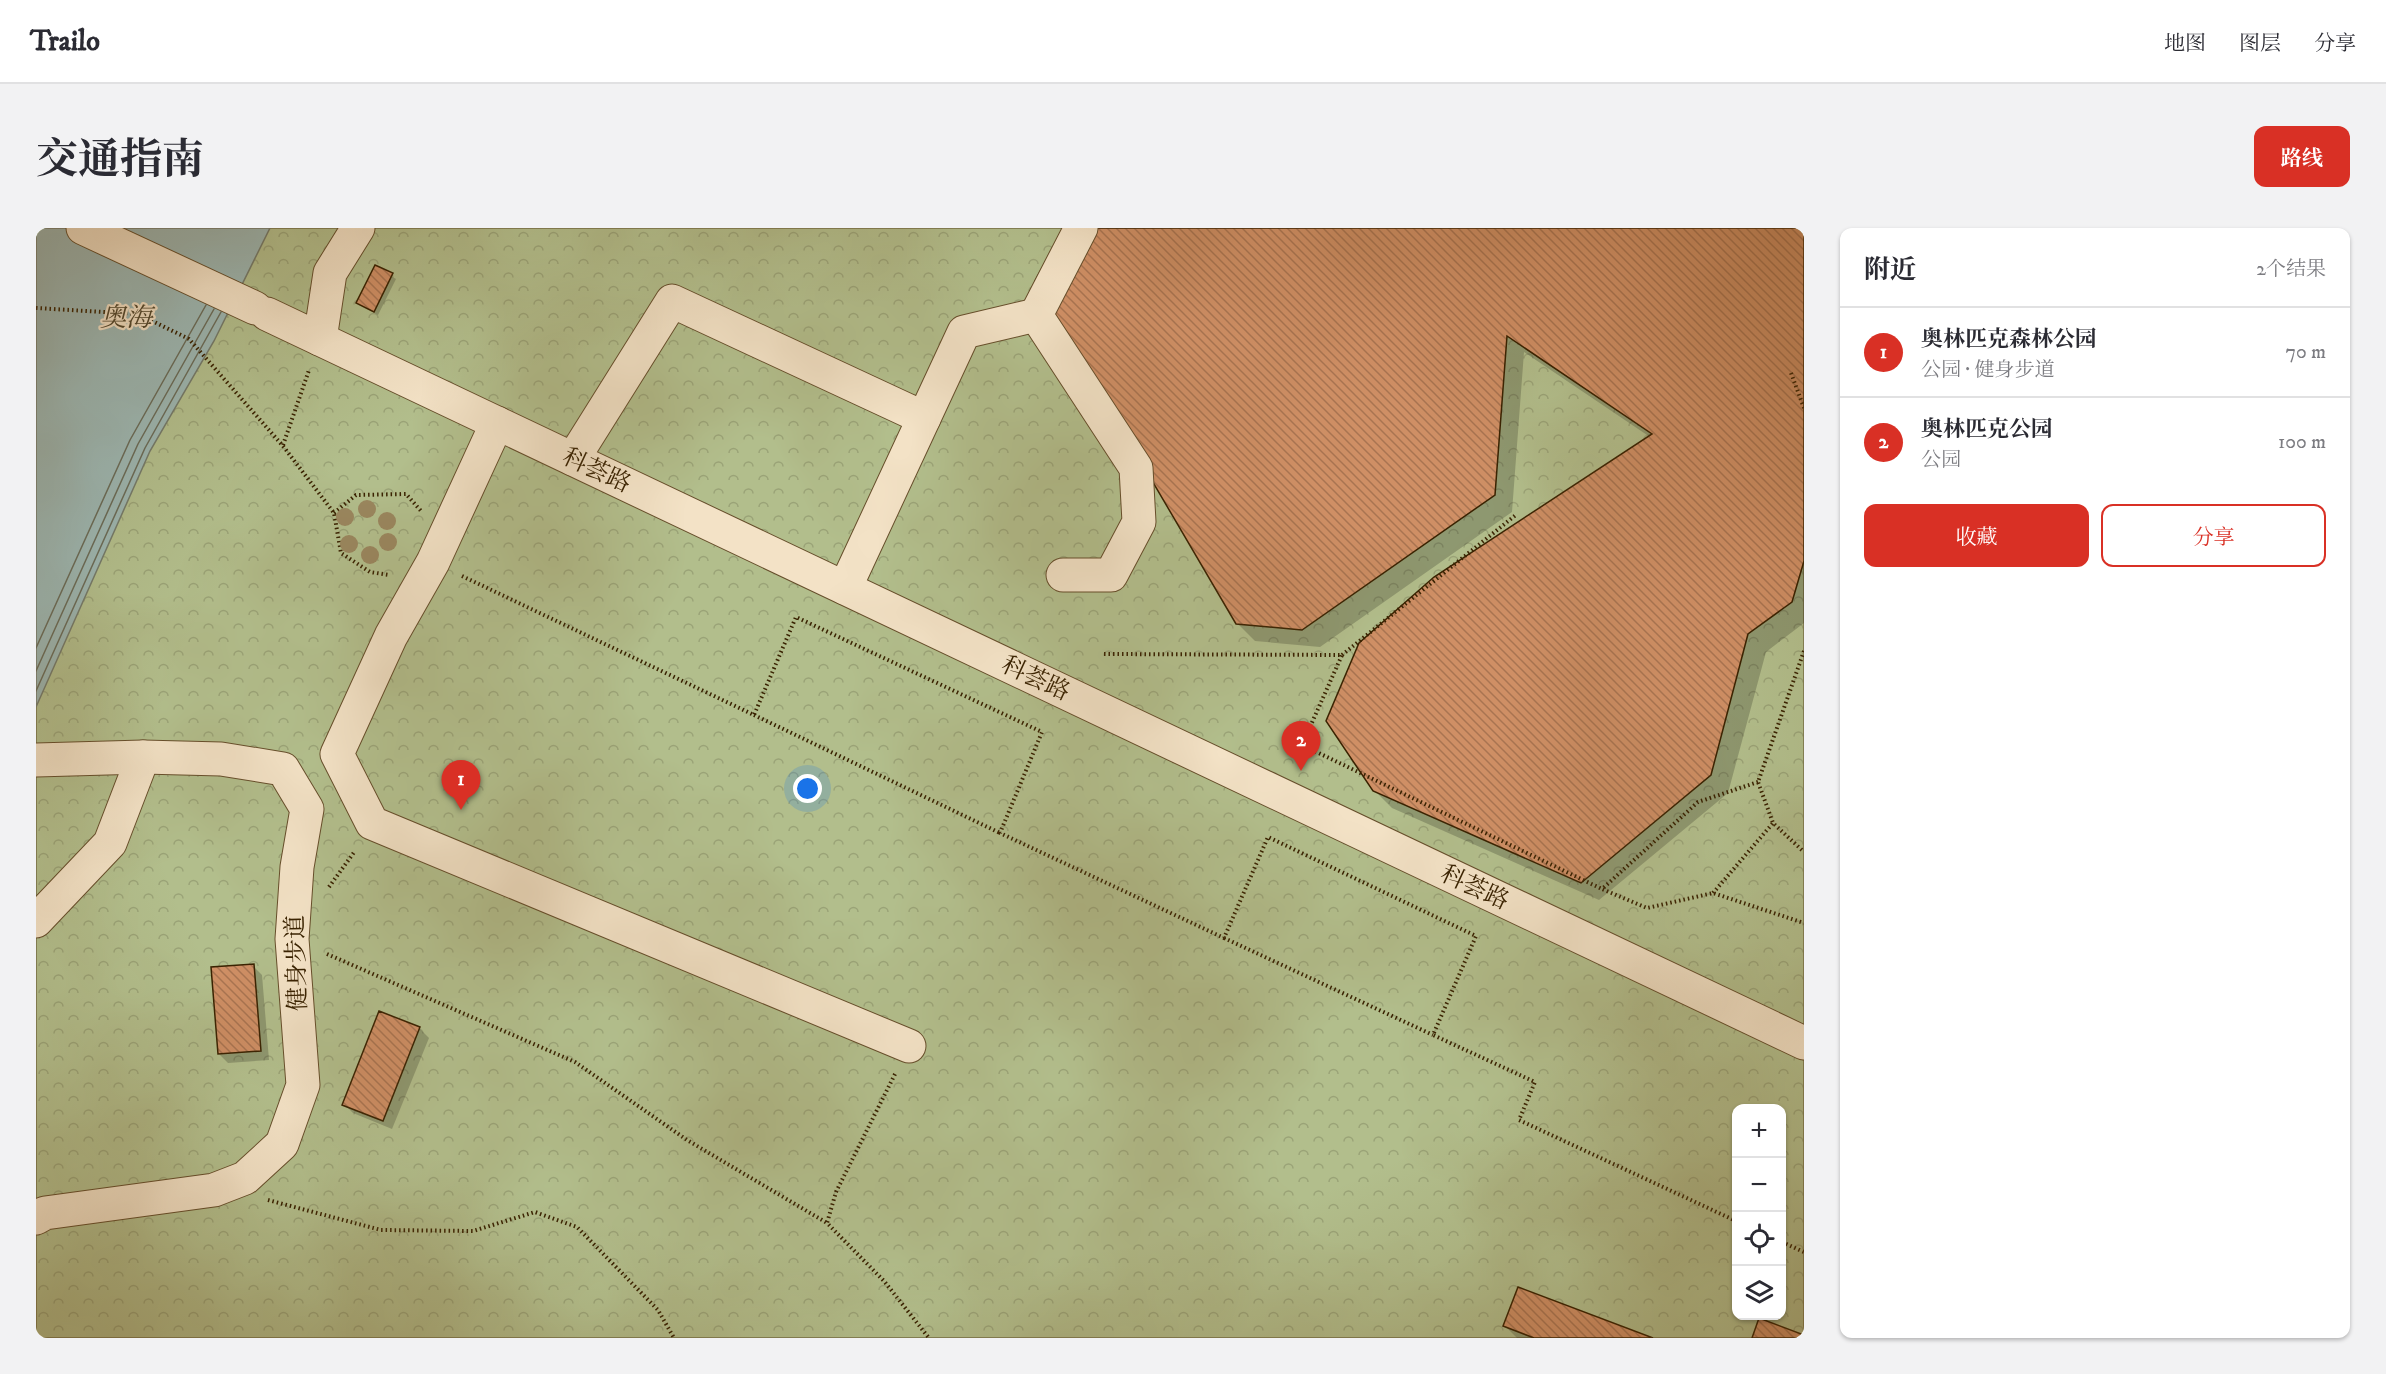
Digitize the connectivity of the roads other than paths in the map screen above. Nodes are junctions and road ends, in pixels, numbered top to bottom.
1 (83, 228) edge
2 (358, 228) edge
3 (1081, 228) edge
4 (1036, 315) junction
5 (320, 339) junction
6 (924, 418) junction
7 (497, 423) junction
8 (573, 459) junction
9 (1064, 575) dead end
10 (845, 588) junction
11 (143, 757) junction
12 (36, 760) edge
13 (36, 921) edge
14 (1804, 1043) edge
15 (909, 1046) road end
16 (36, 1218) edge

1 - 5 street, 科荟路
2 - 5 street
3 - 4 street
4 - 6 street
4 - 9 street
5 - 7 street, 科荟路
6 - 8 street
6 - 10 street
7 - 8 street, 科荟路
7 - 15 street
8 - 10 street, 科荟路
10 - 14 street, 科荟路
11 - 12 street, 健身步道
11 - 13 street
11 - 16 street, 健身步道

